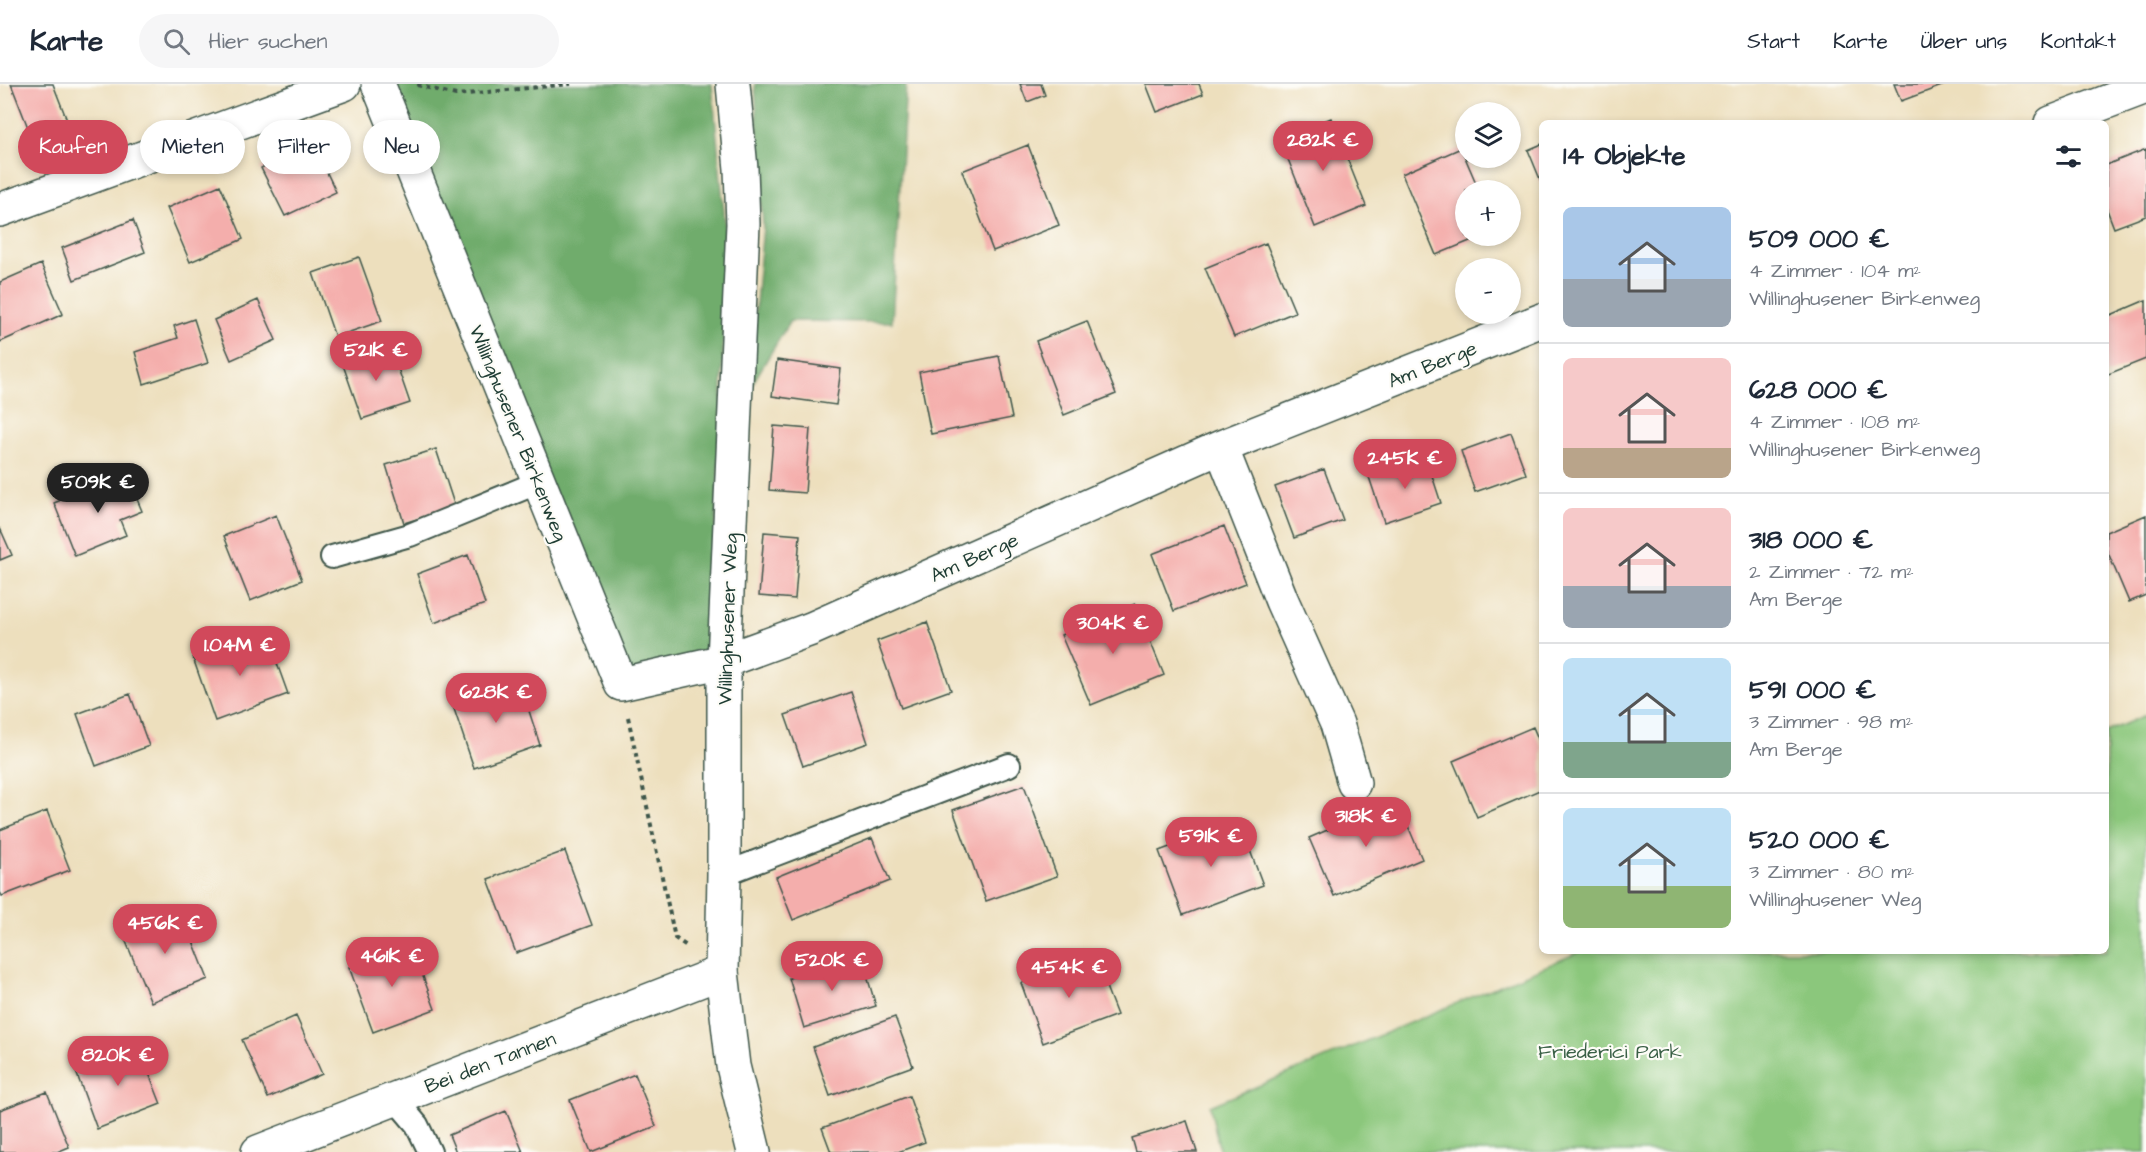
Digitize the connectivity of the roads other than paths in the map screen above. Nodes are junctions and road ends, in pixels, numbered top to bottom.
1 (344, 84) edge
2 (378, 84) edge
3 (733, 84) edge
4 (2146, 87) edge
5 (2059, 120) edge
6 (0, 210) edge
7 (1539, 321) edge
8 (1221, 447) junction
9 (539, 482) junction
10 (332, 557) dead end
11 (724, 661) junction
12 (1009, 765) dead end
13 (1354, 783) dead end
14 (724, 874) junction
15 (722, 972) junction
16 (395, 1099) junction
17 (258, 1152) edge
18 (430, 1152) edge
19 (754, 1152) edge

1 - 6 street
2 - 9 street, Willinghusener Birkenweg
3 - 11 street, Willinghusener Weg
4 - 5 street
7 - 8 street, Am Berge
8 - 11 street, Am Berge
8 - 13 street
9 - 10 lane
9 - 11 street, Willinghusener Birkenweg
11 - 14 street, Willinghusener Weg
12 - 14 lane
14 - 15 street, Willinghusener Weg
15 - 16 street, Bei den Tannen
15 - 19 street, Willinghusener Weg
16 - 17 street, Bei den Tannen
16 - 18 lane

